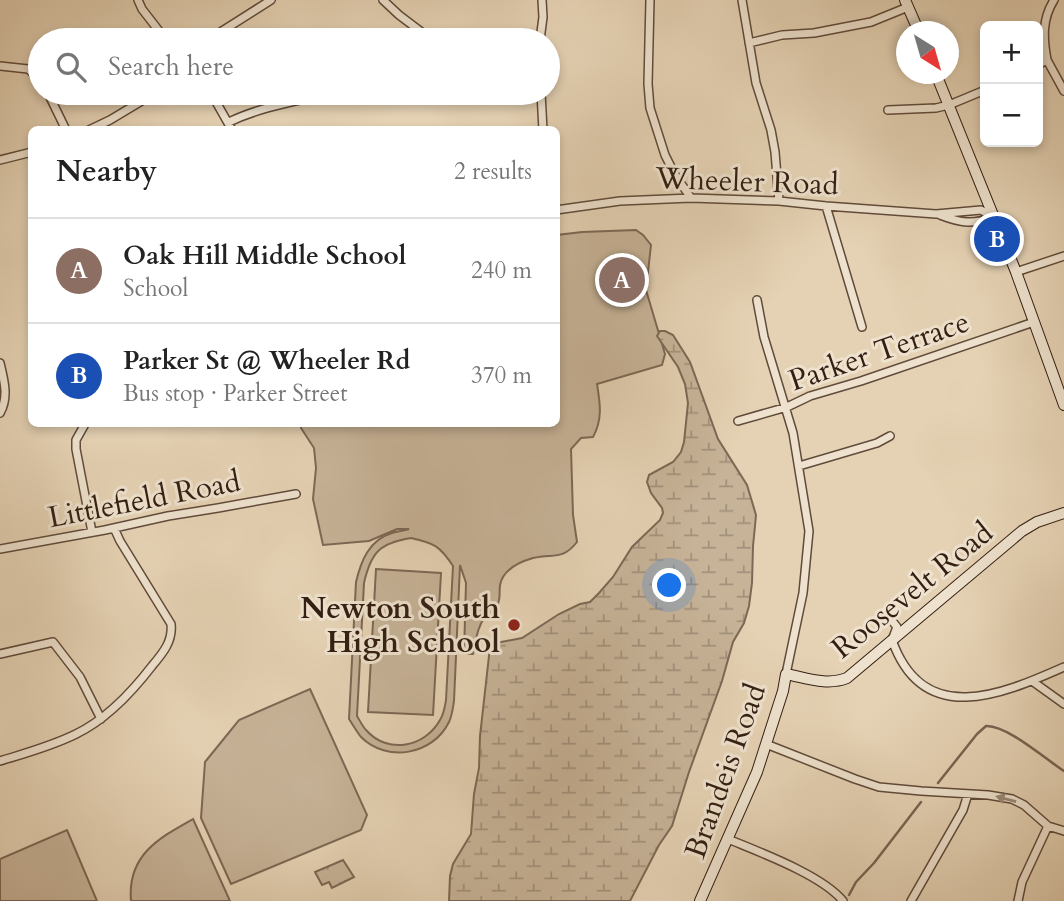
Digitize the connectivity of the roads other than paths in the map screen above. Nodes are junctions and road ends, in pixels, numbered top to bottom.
1 (138, 0) edge
2 (271, 0) edge
3 (383, 0) edge
4 (542, 0) edge
5 (650, 0) edge
6 (742, 0) edge
7 (1054, 0) edge
8 (907, 3) edge
9 (914, 21) edge
10 (157, 28) edge
11 (227, 28) edge
12 (416, 28) edge
13 (542, 28) edge
14 (749, 43) junction
15 (1047, 60) junction
16 (1043, 62) edge
17 (0, 66) edge
18 (28, 69) edge
19 (940, 84) edge
20 (1064, 91) edge
21 (980, 92) edge
22 (54, 105) edge
23 (135, 105) edge
24 (218, 105) edge
25 (282, 105) edge
26 (542, 105) edge
27 (949, 105) junction
28 (888, 110) dead end
29 (64, 126) edge
30 (97, 126) edge
31 (230, 126) edge
32 (543, 126) edge
33 (28, 153) edge
34 (0, 160) edge
35 (691, 198) junction
36 (779, 201) junction
37 (825, 206) junction
38 (560, 209) edge
39 (936, 214) junction
40 (994, 217) junction
41 (1064, 256) edge
42 (1016, 272) junction
43 (758, 300) dead end
44 (1034, 322) junction
45 (862, 327) dead end
46 (0, 363) edge
47 (1064, 405) edge
48 (787, 407) junction
49 (0, 413) edge
50 (738, 421) dead end
51 (83, 427) edge
52 (890, 436) dead end
53 (799, 466) junction
54 (296, 494) dead end
55 (1064, 513) edge
56 (114, 528) junction
57 (92, 532) junction
58 (0, 549) edge
59 (893, 622) dead end
60 (892, 640) junction
61 (0, 654) edge
62 (1064, 667) edge
63 (786, 674) junction
64 (1032, 681) junction
65 (1064, 704) edge
66 (101, 719) junction
67 (766, 744) junction
68 (0, 761) edge
69 (968, 794) junction
70 (1048, 826) junction
71 (1064, 831) edge
72 (728, 839) junction
73 (700, 901) edge
74 (843, 901) edge
75 (911, 901) edge
76 (1018, 901) edge

1 - 10 street
2 - 11 street
3 - 12 street
4 - 13 street
5 - 35 street
6 - 14 street
7 - 15 street
8 - 9 street
8 - 14 street
14 - 36 street
15 - 16 street
15 - 20 street
17 - 18 street
19 - 27 street
21 - 27 street
22 - 29 street
23 - 30 street
24 - 31 street
25 - 31 street
26 - 32 street
27 - 28 street
27 - 40 street
33 - 34 street
35 - 36 street, Wheeler Road
35 - 38 street, Wheeler Road
36 - 37 street, Wheeler Road
37 - 39 street, Wheeler Road
37 - 45 street
39 - 40 street, Wheeler Road
39 - 40 street, Wheeler Road
40 - 42 street
41 - 42 street
42 - 44 street
43 - 48 street, Brandeis Road
44 - 47 street
44 - 48 street, Parker Terrace
46 - 49 street
48 - 50 street, Parker Terrace
48 - 53 street, Brandeis Road
51 - 57 street
52 - 53 street
53 - 63 street, Brandeis Road
54 - 56 street, Littlefield Road
55 - 60 street, Roosevelt Road
56 - 57 street, Littlefield Road
56 - 66 street
57 - 58 street, Littlefield Road
59 - 60 street
60 - 63 street, Roosevelt Road
60 - 64 street
61 - 66 street
62 - 64 street
63 - 67 street, Brandeis Road
64 - 65 street
66 - 68 street
67 - 69 street
67 - 72 street, Brandeis Road
70 -> 69 street
69 - 75 street
70 - 71 street
70 - 76 street
72 - 73 street, Brandeis Road
72 - 74 street

